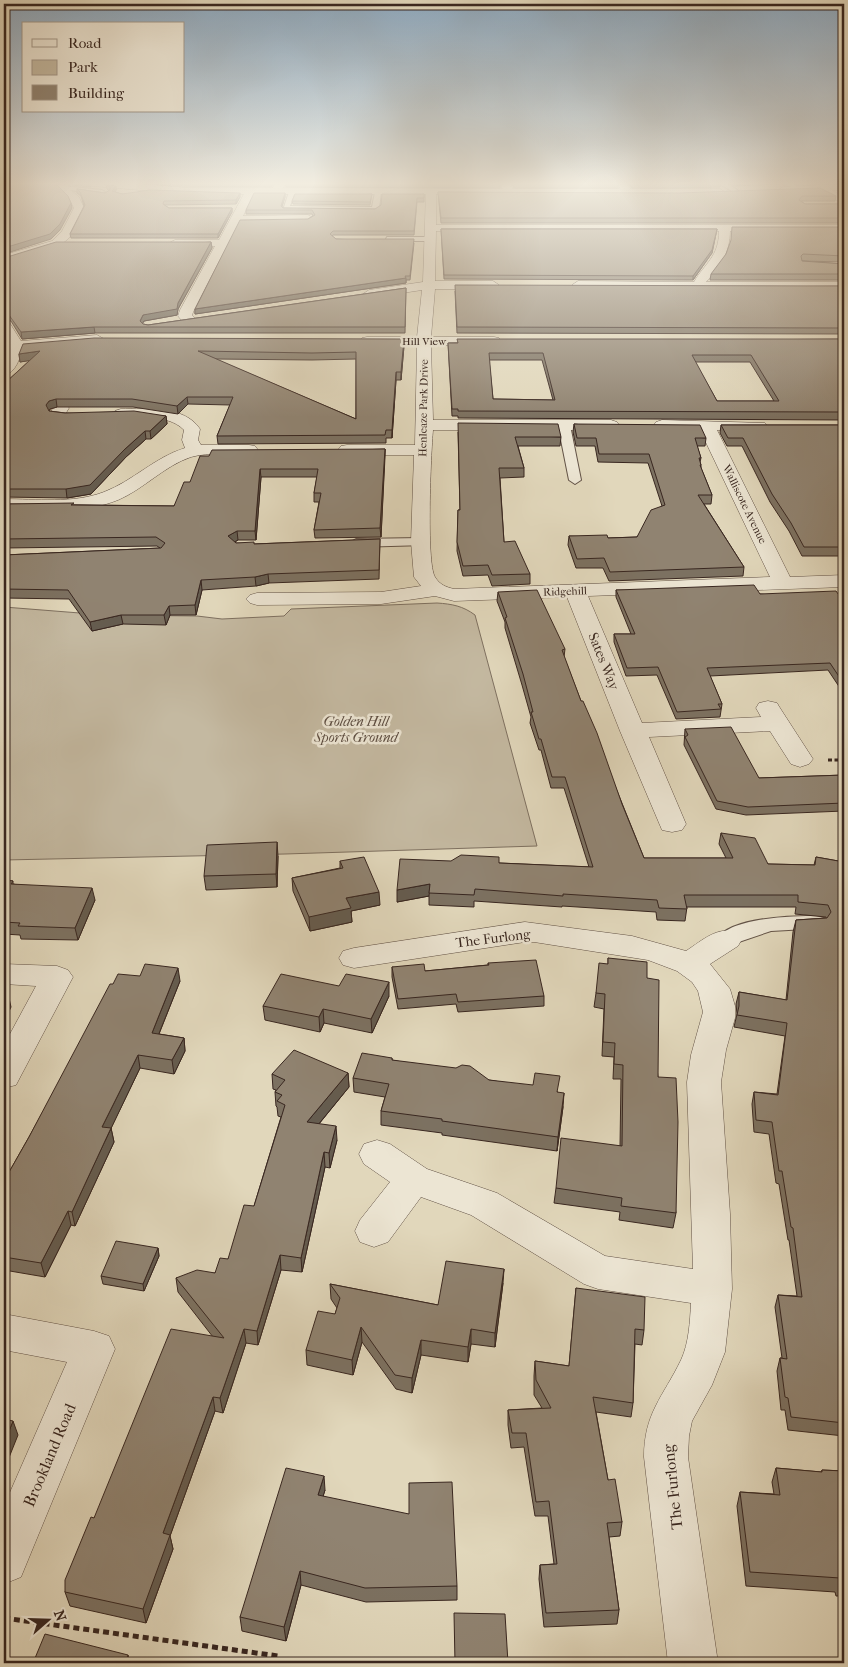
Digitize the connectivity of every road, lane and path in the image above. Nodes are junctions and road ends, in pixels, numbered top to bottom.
1 (214, 261) edge
2 (429, 261) edge
3 (717, 261) edge
4 (429, 285) junction
5 (510, 285) edge
6 (567, 285) edge
7 (700, 285) junction
8 (844, 286) edge
9 (352, 297) edge
10 (184, 323) edge
11 (4, 325) edge
12 (105, 337) edge
13 (355, 341) edge
14 (424, 341) junction
15 (512, 341) edge
16 (10, 346) edge
17 (4, 371) edge
18 (105, 414) edge
19 (425, 425) junction
20 (564, 425) junction
21 (630, 425) edge
22 (649, 425) edge
23 (706, 425) junction
24 (772, 426) edge
25 (265, 450) edge
26 (334, 450) edge
27 (423, 450) junction
28 (195, 451) junction
29 (575, 480) dead end
30 (4, 505) edge
31 (421, 542) junction
32 (344, 544) edge
33 (844, 581) edge
34 (783, 583) junction
35 (435, 590) junction
36 (575, 590) junction
37 (257, 599) dead end
38 (632, 731) junction
39 (800, 760) dead end
40 (672, 824) dead end
41 (817, 923) edge
42 (727, 939) joint
43 (354, 958) dead end
44 (688, 964) junction
45 (4, 974) edge
46 (4, 1076) edge
47 (377, 1154) dead end
48 (414, 1179) junction
49 (374, 1232) dead end
50 (712, 1289) junction
51 (4, 1332) edge
52 (4, 1560) edge
53 (4, 1618) edge
54 (276, 1663) edge
55 (693, 1663) edge

1 - 10 street
2 - 4 street, Henleaze Park Drive
3 - 7 street
4 - 5 street
4 - 9 street
4 - 14 street, Henleaze Park Drive
6 - 7 street
7 - 8 street
11 - 16 street
12 - 16 street
13 - 14 street, Hill View
14 - 15 street, Hill View
14 - 19 street, Henleaze Park Drive
16 - 17 street
18 - 28 street
19 - 20 street
19 - 27 street, Henleaze Park Drive
20 - 21 street
20 - 29 lane
22 - 23 street
23 - 24 street
23 - 34 street, Walliscote Avenue
25 - 28 street
26 - 27 street
27 - 31 street, Henleaze Park Drive
28 - 30 street
31 - 32 lane
31 - 35 street, Henleaze Park Drive
33 - 34 street, Ridgehill
34 - 36 street, Ridgehill
35 - 36 street, Ridgehill
35 - 37 street, Ridgehill
36 - 38 street, Sates Way
38 - 39 street
38 - 40 street, Sates Way
41 - 42 lane
42 - 44 street
43 - 44 street, The Furlong
44 - 50 street, The Furlong
45 - 46 street
47 - 48 street
48 - 49 street
48 - 50 street
50 - 55 street, The Furlong
51 - 52 street, Brookland Road
53 - 54 path

